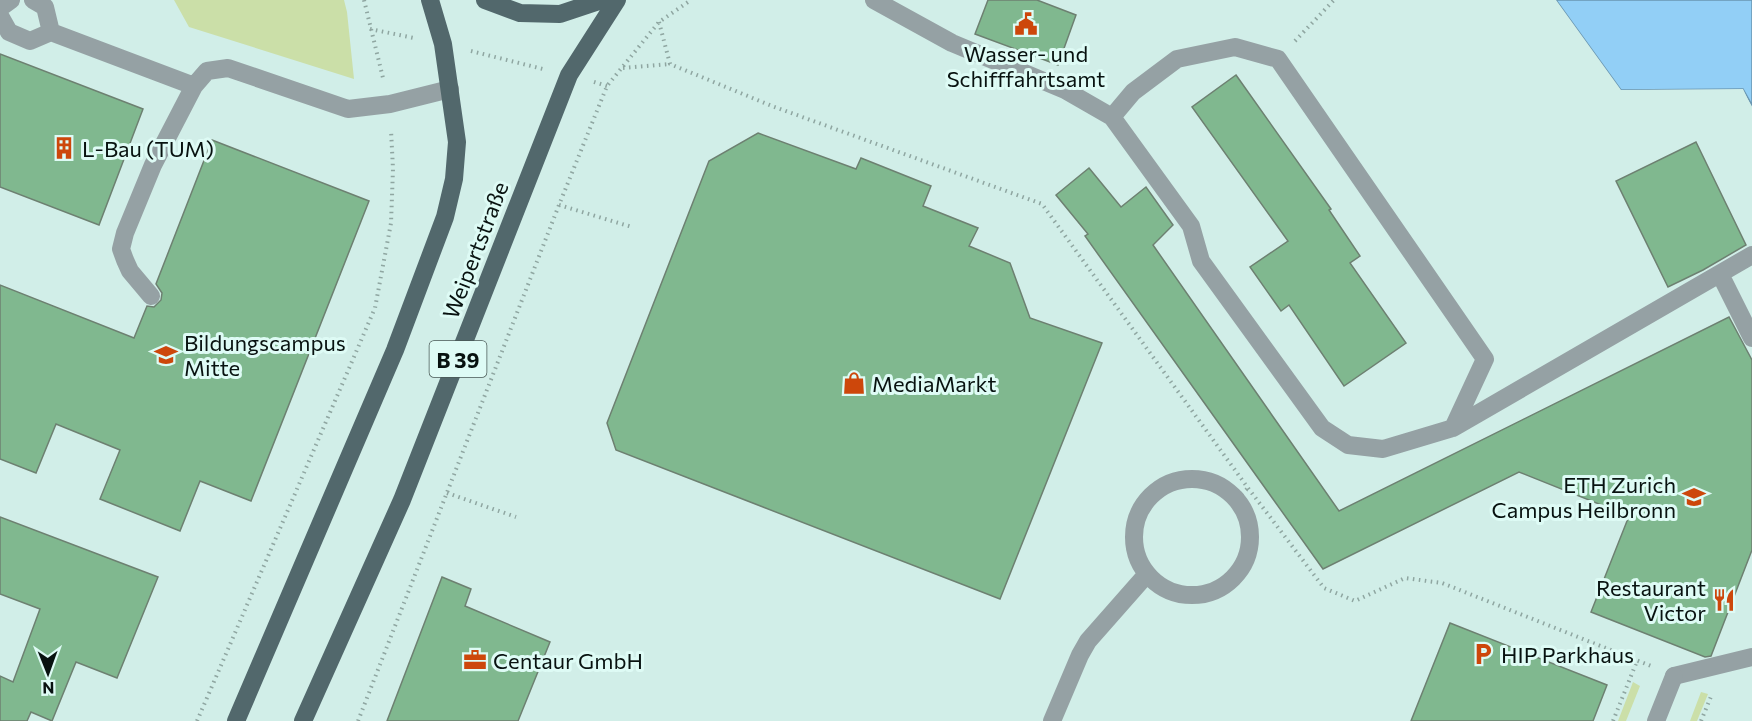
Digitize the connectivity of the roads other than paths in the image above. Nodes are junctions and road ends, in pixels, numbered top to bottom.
1 (11, 0) edge
2 (33, 0) edge
3 (430, 0) edge
4 (485, 0) edge
5 (602, 0) edge
6 (617, 0) edge
7 (874, 0) edge
8 (0, 8) edge
9 (0, 16) edge
10 (51, 32) junction
11 (194, 86) junction
12 (450, 89) junction
13 (1112, 117) junction
14 (1752, 255) edge
15 (1720, 274) junction
16 (151, 296) dead end
17 (1752, 338) edge
18 (1453, 428) junction
19 (1147, 574) junction
20 (1752, 657) edge
21 (236, 721) edge
22 (303, 721) edge
23 (1052, 721) edge
24 (1656, 721) edge

1 - 8 street
2 - 10 street
3 - 12 main road, Weipertstraße / B 39
4 - 5 main road
6 - 22 main road, Weipertstraße / B 39
7 - 13 street
9 - 10 street
10 - 11 street
11 - 12 street
11 - 16 street
12 - 21 main road, Weipertstraße / B 39
13 - 18 street
13 - 18 street
14 - 15 street
15 - 17 street
15 - 18 street
19 - 19 street
19 - 23 street
20 - 24 street

